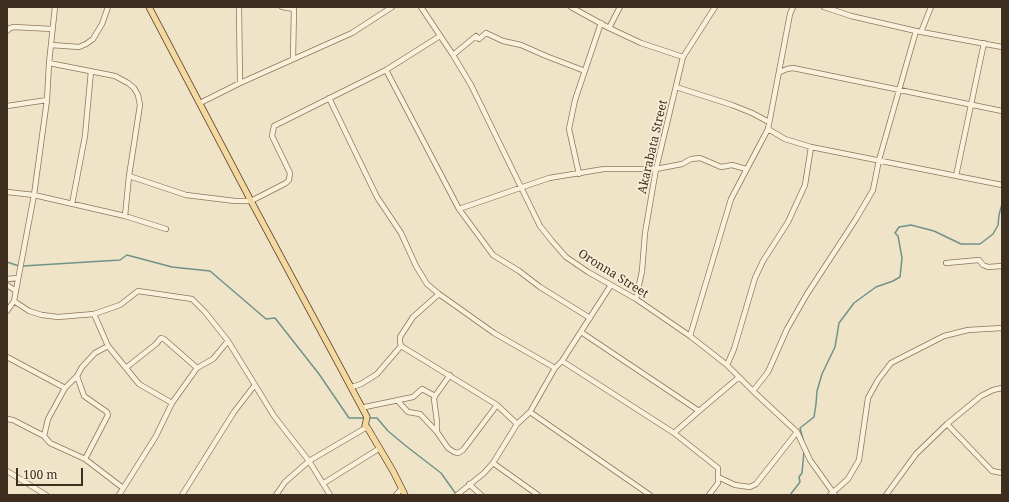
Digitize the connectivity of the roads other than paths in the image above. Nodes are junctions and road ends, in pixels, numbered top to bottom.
1 (55, 7) edge
2 (108, 7) edge
3 (150, 7) edge
4 (240, 7) edge
5 (282, 7) edge
6 (392, 7) edge
7 (421, 7) edge
8 (571, 7) edge
9 (620, 7) edge
10 (715, 7) edge
11 (793, 7) edge
12 (824, 7) edge
13 (931, 7) edge
14 (294, 8) edge
15 (601, 23) junction
16 (609, 28) junction
17 (52, 30) junction
18 (7, 31) edge
19 (916, 31) junction
20 (921, 32) junction
21 (440, 36) junction
22 (984, 44) junction
23 (51, 45) junction
24 (1002, 46) edge
25 (453, 55) junction
26 (683, 57) junction
27 (293, 59) junction
28 (49, 63) junction
29 (386, 70) junction
30 (91, 71) junction
31 (585, 71) junction
32 (780, 72) junction
33 (240, 83) junction
34 (676, 87) junction
35 (899, 90) junction
36 (329, 98) junction
37 (47, 100) junction
38 (200, 103) junction
39 (971, 105) junction
40 (7, 106) edge
41 (1002, 111) edge
42 (769, 122) junction
43 (768, 129) junction
44 (810, 147) junction
45 (879, 160) junction
46 (656, 169) junction
47 (746, 170) junction
48 (579, 174) junction
49 (129, 176) junction
50 (956, 176) junction
51 (1002, 185) edge
52 (520, 187) junction
53 (7, 192) edge
54 (34, 195) junction
55 (250, 201) junction
56 (72, 204) junction
57 (459, 209) junction
58 (125, 216) junction
59 (166, 230) dead end
60 (946, 263) dead end
61 (1002, 266) edge
62 (18, 276) junction
63 (7, 280) edge
64 (7, 285) edge
65 (611, 285) junction
66 (16, 291) junction
67 (439, 294) junction
68 (636, 300) junction
69 (14, 301) junction
70 (7, 311) edge
71 (94, 314) junction
72 (590, 318) junction
73 (1002, 328) edge
74 (581, 332) junction
75 (690, 336) junction
76 (228, 341) junction
77 (108, 346) junction
78 (401, 346) junction
79 (7, 357) edge
80 (562, 361) junction
81 (727, 365) junction
82 (127, 367) junction
83 (197, 368) junction
84 (555, 368) junction
85 (450, 375) junction
86 (77, 376) junction
87 (738, 378) junction
88 (254, 386) junction
89 (352, 387) junction
90 (65, 388) junction
91 (1002, 388) edge
92 (753, 391) junction
93 (435, 396) junction
94 (397, 400) junction
95 (172, 403) junction
96 (497, 404) junction
97 (363, 410) junction
98 (699, 411) junction
99 (530, 412) junction
100 (7, 419) edge
101 (517, 424) junction
102 (947, 424) junction
103 (366, 427) junction
104 (436, 432) junction
105 (674, 433) junction
106 (798, 433) junction
107 (44, 436) junction
108 (380, 448) junction
109 (85, 459) junction
110 (309, 460) junction
111 (493, 463) junction
112 (7, 471) edge
113 (1002, 473) edge
114 (718, 477) junction
115 (324, 483) junction
116 (469, 484) junction
117 (123, 488) junction
118 (402, 488) junction
119 (41, 494) edge
120 (832, 494) edge
121 (46, 495) edge
122 (119, 495) edge
123 (182, 495) edge
124 (276, 495) edge
125 (330, 495) edge
126 (396, 495) edge
127 (405, 495) edge
128 (458, 495) edge
129 (481, 495) edge
130 (538, 495) edge
131 (650, 495) edge
132 (709, 495) edge
133 (886, 495) edge

1 - 17 street
2 - 23 street
3 - 38 main road
4 - 33 street
5 - 14 street
6 - 27 street
7 - 21 street, Oronna Street
8 - 15 street
9 - 16 street
10 - 26 street, Akarabata Street
11 - 32 street
12 - 19 street
13 - 20 street
14 - 27 street
15 - 16 street
15 - 31 street
16 - 26 street
17 - 18 street
17 - 23 street
19 - 20 street
19 - 35 street
20 - 22 street
21 - 25 street, Oronna Street
21 - 29 street
22 - 24 street
22 - 39 street
23 - 28 street
25 - 31 street
25 - 52 street, Oronna Street
26 - 34 street, Akarabata Street
27 - 33 street
28 - 30 street
28 - 37 street
29 - 36 street
29 - 57 street
30 - 49 street
30 - 56 street
31 - 48 street
32 - 35 street
32 - 42 street
33 - 38 street
34 - 42 street
34 - 46 street, Akarabata Street
35 - 39 street
35 - 45 street
36 - 55 street
36 - 67 street
37 - 40 street
37 - 54 street
38 - 55 main road
39 - 41 street
39 - 50 street
42 - 43 street
43 - 44 street
43 - 47 street
44 - 45 street
44 - 81 street
45 - 50 street
45 - 92 street
46 - 47 street
46 - 48 street
46 - 68 street, Akarabata Street
47 - 75 street
48 - 52 street
49 - 55 street
49 - 58 street
50 - 51 street
52 - 57 street
52 - 65 street, Oronna Street
53 - 54 street
54 - 56 street
54 - 62 street
55 - 89 main road
56 - 58 street
57 - 72 street
58 - 59 street
60 - 61 street
62 - 63 street
62 - 66 street
64 - 66 street
65 - 68 street, Oronna Street
65 - 72 street
66 - 69 street
67 - 78 street
67 - 84 street
68 - 75 street, Oronna Street
69 - 70 street
69 - 71 street
71 - 76 street
71 - 77 street
72 - 74 street
73 - 120 street
74 - 80 street
74 - 98 street
75 - 81 street, Oronna Street
76 - 83 street
76 - 88 street
77 - 82 street
77 - 86 street
78 - 85 street
78 - 89 street
79 - 90 street
80 - 84 street
80 - 105 street
81 - 87 street, Oronna Street
82 - 83 street
82 - 95 street
83 - 95 street
84 - 99 street
85 - 93 street
85 - 96 street
86 - 90 street
86 - 109 street
87 - 92 street, Oronna Street
87 - 98 street
88 - 110 street
88 - 123 street
89 - 97 main road
90 - 107 street
91 - 102 street
92 - 106 street, Oronna Street
93 - 94 street
93 - 104 street
94 - 97 street
94 - 104 street
95 - 117 street
96 - 101 street
96 - 104 street
97 - 103 main road
98 - 105 street
99 - 101 street
99 - 131 street
100 - 107 street
101 - 111 street
102 - 113 street
102 - 133 street
103 - 108 main road
103 - 110 street
105 - 114 street
106 - 114 street
106 - 120 street
107 - 109 street
108 - 115 street
108 - 118 main road
109 - 117 street
110 - 115 street
110 - 124 street
111 - 116 street
111 - 130 street
112 - 119 street
114 - 132 street
115 - 125 street
116 - 128 street
116 - 129 street
117 - 122 street
118 - 126 street
118 - 127 main road
119 - 121 street

